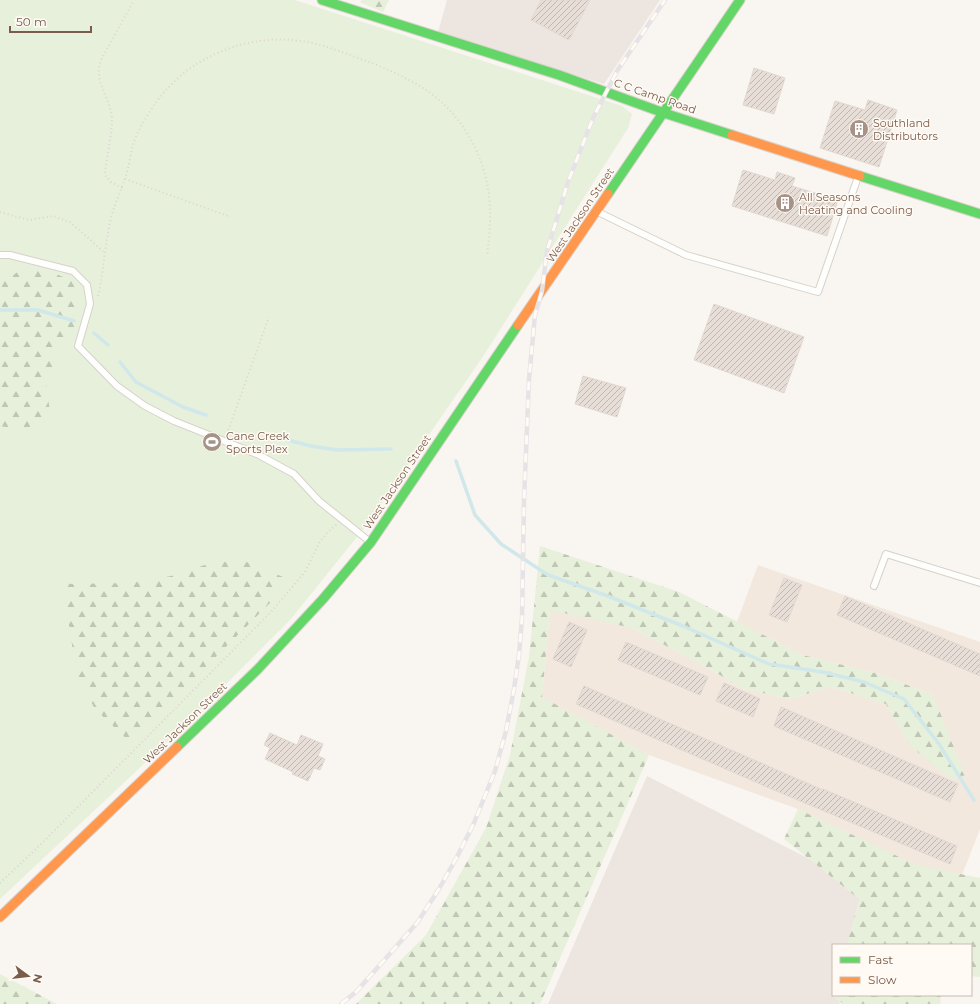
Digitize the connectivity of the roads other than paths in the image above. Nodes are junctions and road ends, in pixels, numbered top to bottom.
1 (322, 0) edge
2 (740, 0) edge
3 (664, 113) junction
4 (859, 175) junction
5 (597, 211) junction
6 (980, 214) edge
7 (0, 255) edge
8 (371, 542) junction
9 (980, 584) edge
10 (874, 586) dead end
11 (0, 917) edge

1 - 3 street, C C Camp Road
2 - 3 street, West Jackson Street
3 - 4 street, C C Camp Road
3 - 5 street, West Jackson Street
4 - 5 lane
4 - 6 street, C C Camp Road
5 - 8 street, West Jackson Street
7 - 8 lane
8 - 11 street, West Jackson Street
9 - 10 lane

